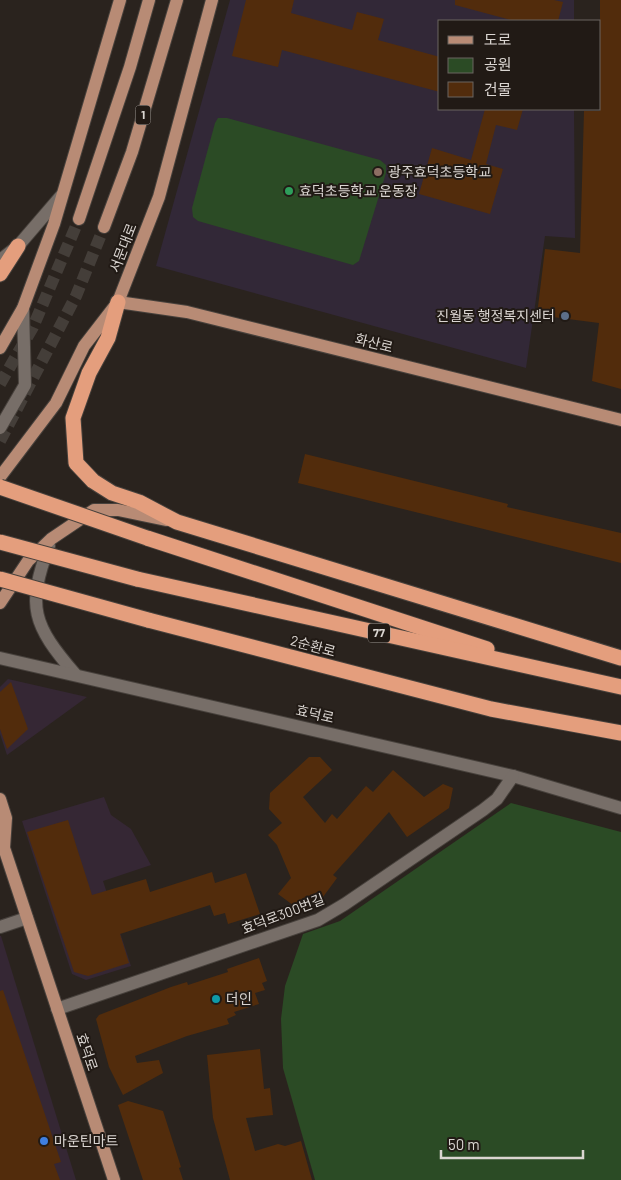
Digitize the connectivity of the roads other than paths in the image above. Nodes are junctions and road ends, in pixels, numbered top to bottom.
1 (120, 0) edge
2 (149, 0) edge
3 (177, 0) edge
4 (212, 0) edge
5 (61, 196) junction
6 (79, 219) tunnel mouth
7 (104, 228) tunnel mouth
8 (18, 246) junction
9 (0, 260) edge
10 (0, 274) edge
11 (118, 302) junction
12 (23, 308) junction
13 (0, 348) edge
14 (621, 420) edge
15 (0, 428) edge
16 (0, 477) edge
17 (0, 488) edge
18 (177, 522) junction
19 (51, 538) junction
20 (0, 542) edge
21 (0, 579) edge
22 (0, 603) edge
23 (0, 658) edge
24 (621, 658) edge
25 (74, 674) junction
26 (574, 677) junction
27 (621, 687) edge
28 (621, 733) edge
29 (513, 776) junction
30 (0, 799) edge
31 (621, 808) edge
32 (2, 846) edge
33 (27, 918) junction
34 (0, 927) edge
35 (57, 1009) junction
36 (114, 1180) edge

1 - 5 main road
2 - 6 main road, 1
3 - 7 main road, 서문대로 / 1
4 - 11 main road, 서문대로
5 - 8 street
5 - 12 main road
8 - 9 street
8 - 10 highway
11 - 14 main road, 화산로
11 - 16 main road, 서문대로
11 - 18 highway
12 - 13 main road
12 - 15 street
17 - 26 highway, bridge
18 - 19 main road
18 - 24 highway
19 - 22 main road
19 - 25 street
20 - 26 highway, 2순환로 / 77, bridge
21 - 28 highway, 2순환로, bridge
23 - 25 street, 효덕로
25 - 29 street, 효덕로
26 - 27 highway, 2순환로 / 77
29 - 31 street, 효덕로
29 - 35 street, 효덕로300번길
30 - 32 main road, 효덕로
32 - 33 main road, 효덕로
33 - 34 street
33 - 35 main road, 효덕로
35 - 36 main road, 효덕로

